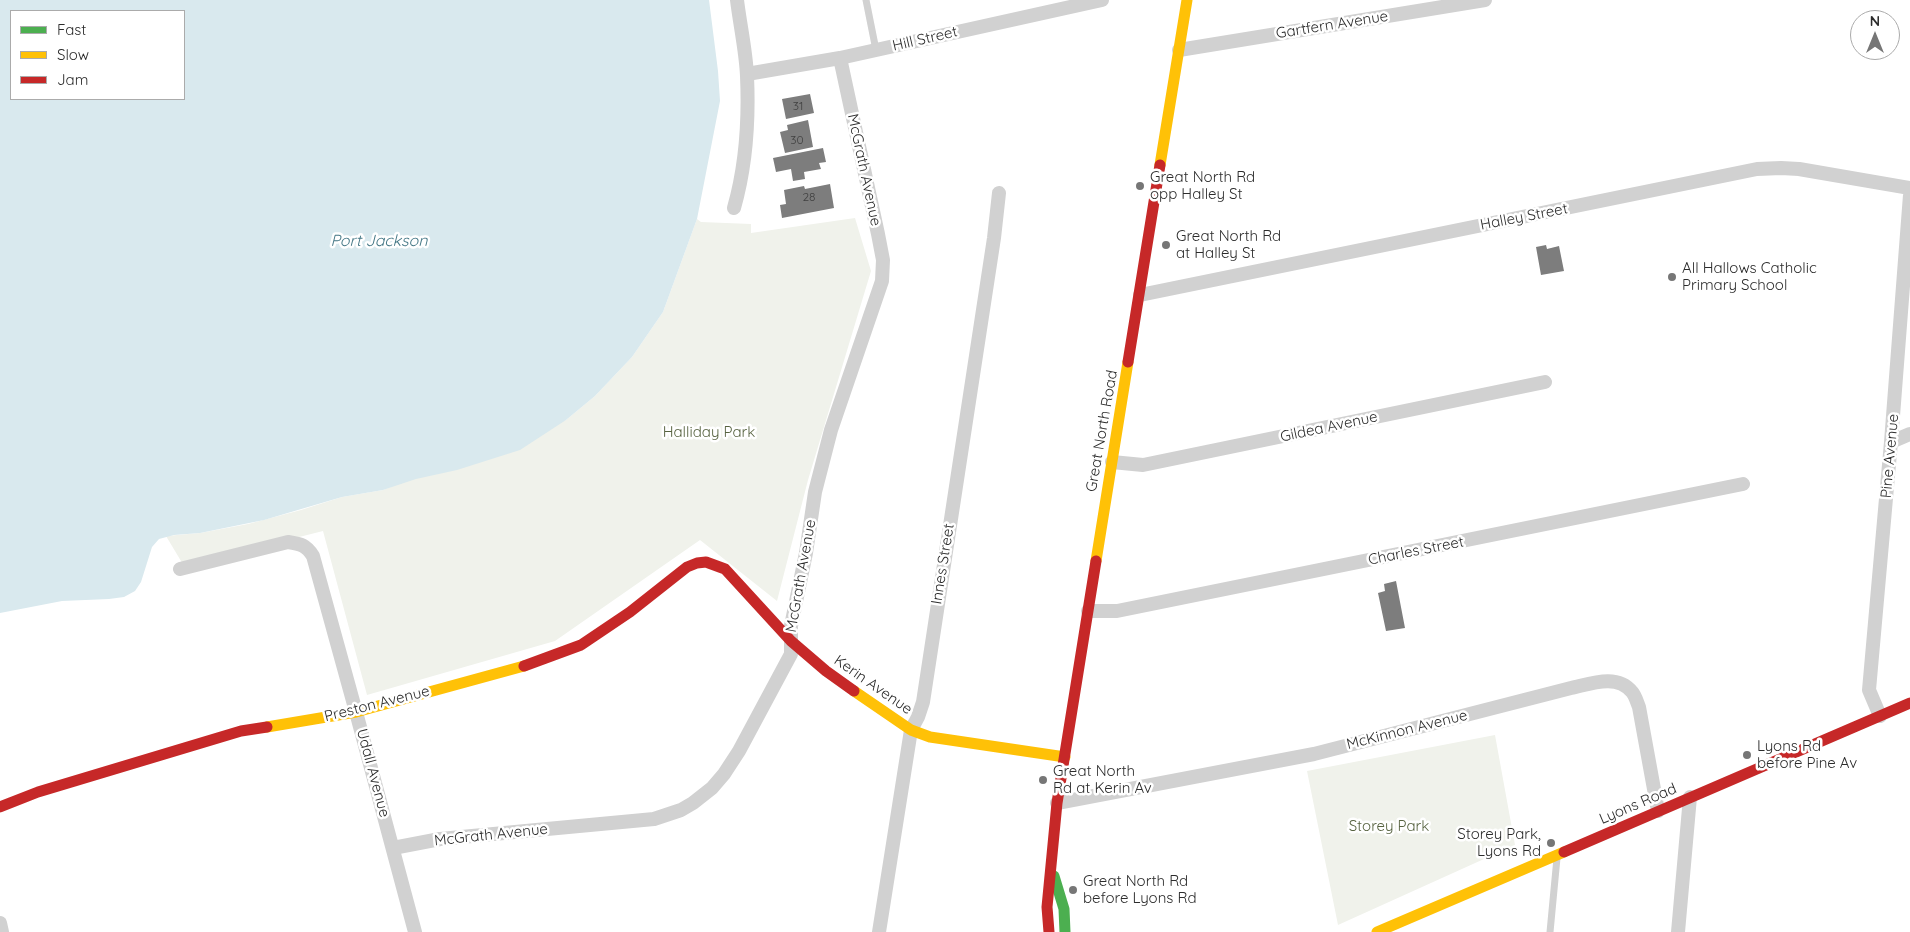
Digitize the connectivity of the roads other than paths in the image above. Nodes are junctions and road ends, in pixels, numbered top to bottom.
1 (737, 0) edge
2 (866, 0) edge
3 (1102, 0) edge
4 (1187, 0) edge
5 (1485, 0) edge
6 (876, 50) junction
7 (1179, 50) junction
8 (840, 58) junction
9 (747, 74) junction
10 (1910, 188) edge
11 (999, 193) dead end
12 (1910, 194) edge
13 (734, 208) dead end
14 (1140, 295) junction
15 (1545, 382) dead end
16 (1910, 434) edge
17 (1891, 442) junction
18 (1112, 462) junction
19 (1743, 484) dead end
20 (703, 562) joint
21 (180, 569) dead end
22 (1088, 611) junction
23 (790, 641) junction
24 (1910, 703) edge
25 (356, 712) junction
26 (1880, 716) junction
27 (911, 730) junction
28 (1065, 756) junction
29 (1690, 797) junction
30 (1057, 802) junction
31 (0, 807) edge
32 (1658, 811) junction
33 (393, 848) junction
34 (1557, 855) junction
35 (1051, 867) junction
36 (0, 923) edge
37 (2, 932) edge
38 (415, 932) edge
39 (880, 932) edge
40 (1049, 932) edge
41 (1065, 932) edge
42 (1377, 932) edge
43 (1550, 932) edge
44 (1678, 932) edge

1 - 9 street
2 - 6 lane
3 - 6 street, Hill Street
4 - 7 main road, Great North Road
5 - 7 street, Gartfern Avenue
6 - 8 street, Hill Street
7 - 14 main road, Great North Road
8 - 9 street, Hill Street
8 - 23 street, McGrath Avenue
9 - 13 street
10 - 14 street, Halley Street
11 - 27 street, Innes Street
12 - 17 street, Pine Avenue
14 - 18 main road, Great North Road
15 - 18 street, Gildea Avenue
16 - 17 street
17 - 26 street, Pine Avenue
18 - 22 main road, Great North Road
19 - 22 street, Charles Street
20 - 23 main road, Kerin Avenue
20 - 25 main road, Preston Avenue
21 - 25 street, Udall Avenue
22 - 28 main road, Great North Road
23 - 27 main road, Kerin Avenue
23 - 33 street, McGrath Avenue
24 - 26 main road, Lyons Road
25 - 31 main road, Preston Avenue
25 - 33 street, Udall Avenue
26 - 29 main road, Lyons Road
27 - 28 main road, Kerin Avenue
27 - 39 street, Innes Street
28 - 30 main road, Great North Road
29 - 32 main road, Lyons Road
29 - 44 street
30 - 32 street, McKinnon Avenue
30 - 35 main road, Great North Road
32 - 34 main road, Lyons Road
33 - 38 street, Udall Avenue
34 - 42 main road, Lyons Road
34 - 43 lane
35 - 40 main road, Great North Road
35 - 41 main road, Great North Road
36 - 37 street

